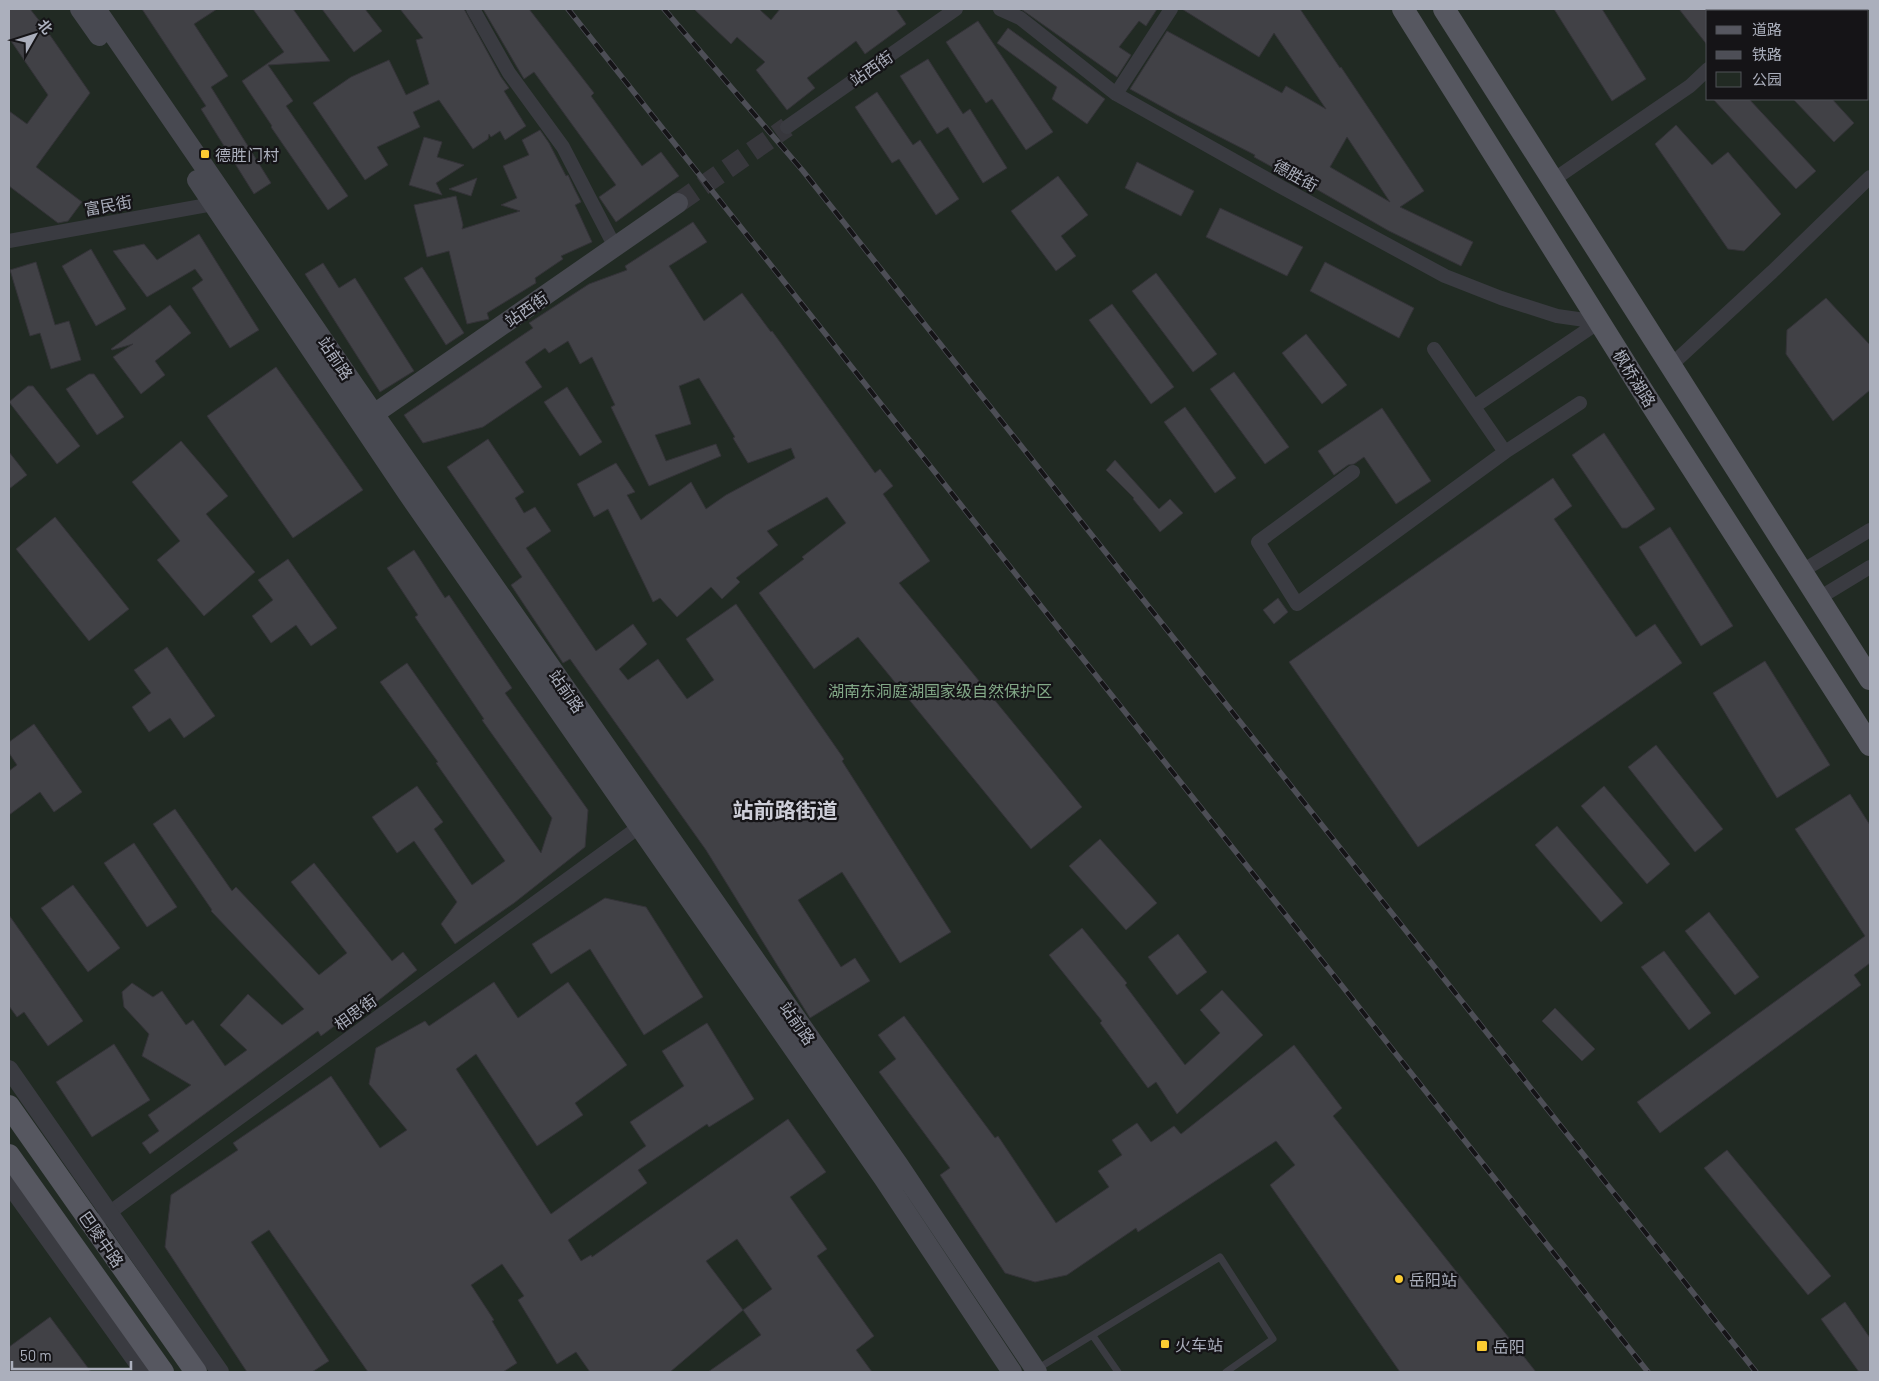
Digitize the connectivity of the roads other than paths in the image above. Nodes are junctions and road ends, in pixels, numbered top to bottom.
1 (80, 9) edge
2 (96, 9) edge
3 (473, 9) edge
4 (956, 9) edge
5 (1000, 9) edge
6 (1171, 9) edge
7 (1403, 9) edge
8 (1444, 9) edge
9 (1706, 71) edge
10 (1116, 94) junction
11 (787, 128) tunnel mouth
12 (1870, 177) edge
13 (1553, 180) junction
14 (678, 203) tunnel mouth
15 (213, 204) junction
16 (9, 241) edge
17 (615, 247) junction
18 (1599, 322) junction
19 (1434, 349) dead end
20 (1670, 366) junction
21 (1580, 403) dead end
22 (1475, 406) junction
23 (374, 414) junction
24 (1505, 452) junction
25 (1353, 472) dead end
26 (1870, 530) edge
27 (1870, 567) edge
28 (1802, 571) junction
29 (1819, 598) junction
30 (1870, 679) edge
31 (1870, 745) edge
32 (639, 827) junction
33 (9, 1069) edge
34 (9, 1106) edge
35 (9, 1155) edge
36 (16, 1191) edge
37 (101, 1219) junction
38 (1094, 1336) junction
39 (1036, 1371) edge
40 (144, 1372) edge
41 (163, 1372) edge
42 (196, 1372) edge
43 (220, 1372) edge
44 (1012, 1372) edge
45 (1118, 1372) edge
46 (1226, 1372) edge

1 - 15 main road, 站前路
2 - 23 main road, 站前路
3 - 17 street
4 - 11 street, 站西街
5 - 10 street, 德胜街
6 - 10 street
7 - 18 main road, 枫桥湖路
8 - 13 main road
9 - 13 street
10 - 18 street, 德胜街
12 - 20 street
13 - 20 main road
14 - 17 main road, 站西街
15 - 16 street, 富民街
15 - 32 main road, 站前路
17 - 23 main road, 站西街
18 - 22 street
18 - 31 main road, 枫桥湖路
19 - 22 street
20 - 28 main road
21 - 24 street
22 - 24 street
23 - 39 main road, 站前路
24 - 25 street
26 - 28 street
27 - 29 street
28 - 29 main road
29 - 30 main road
32 - 37 street, 相思街
32 - 44 main road, 站前路
33 - 37 street
34 - 37 main road, 巴陵中路
35 - 36 main road, 巴陵中路
36 - 40 street
36 - 41 main road, 巴陵中路
37 - 42 main road, 巴陵中路
37 - 43 street
38 - 39 lane
38 - 45 lane
38 - 46 lane

